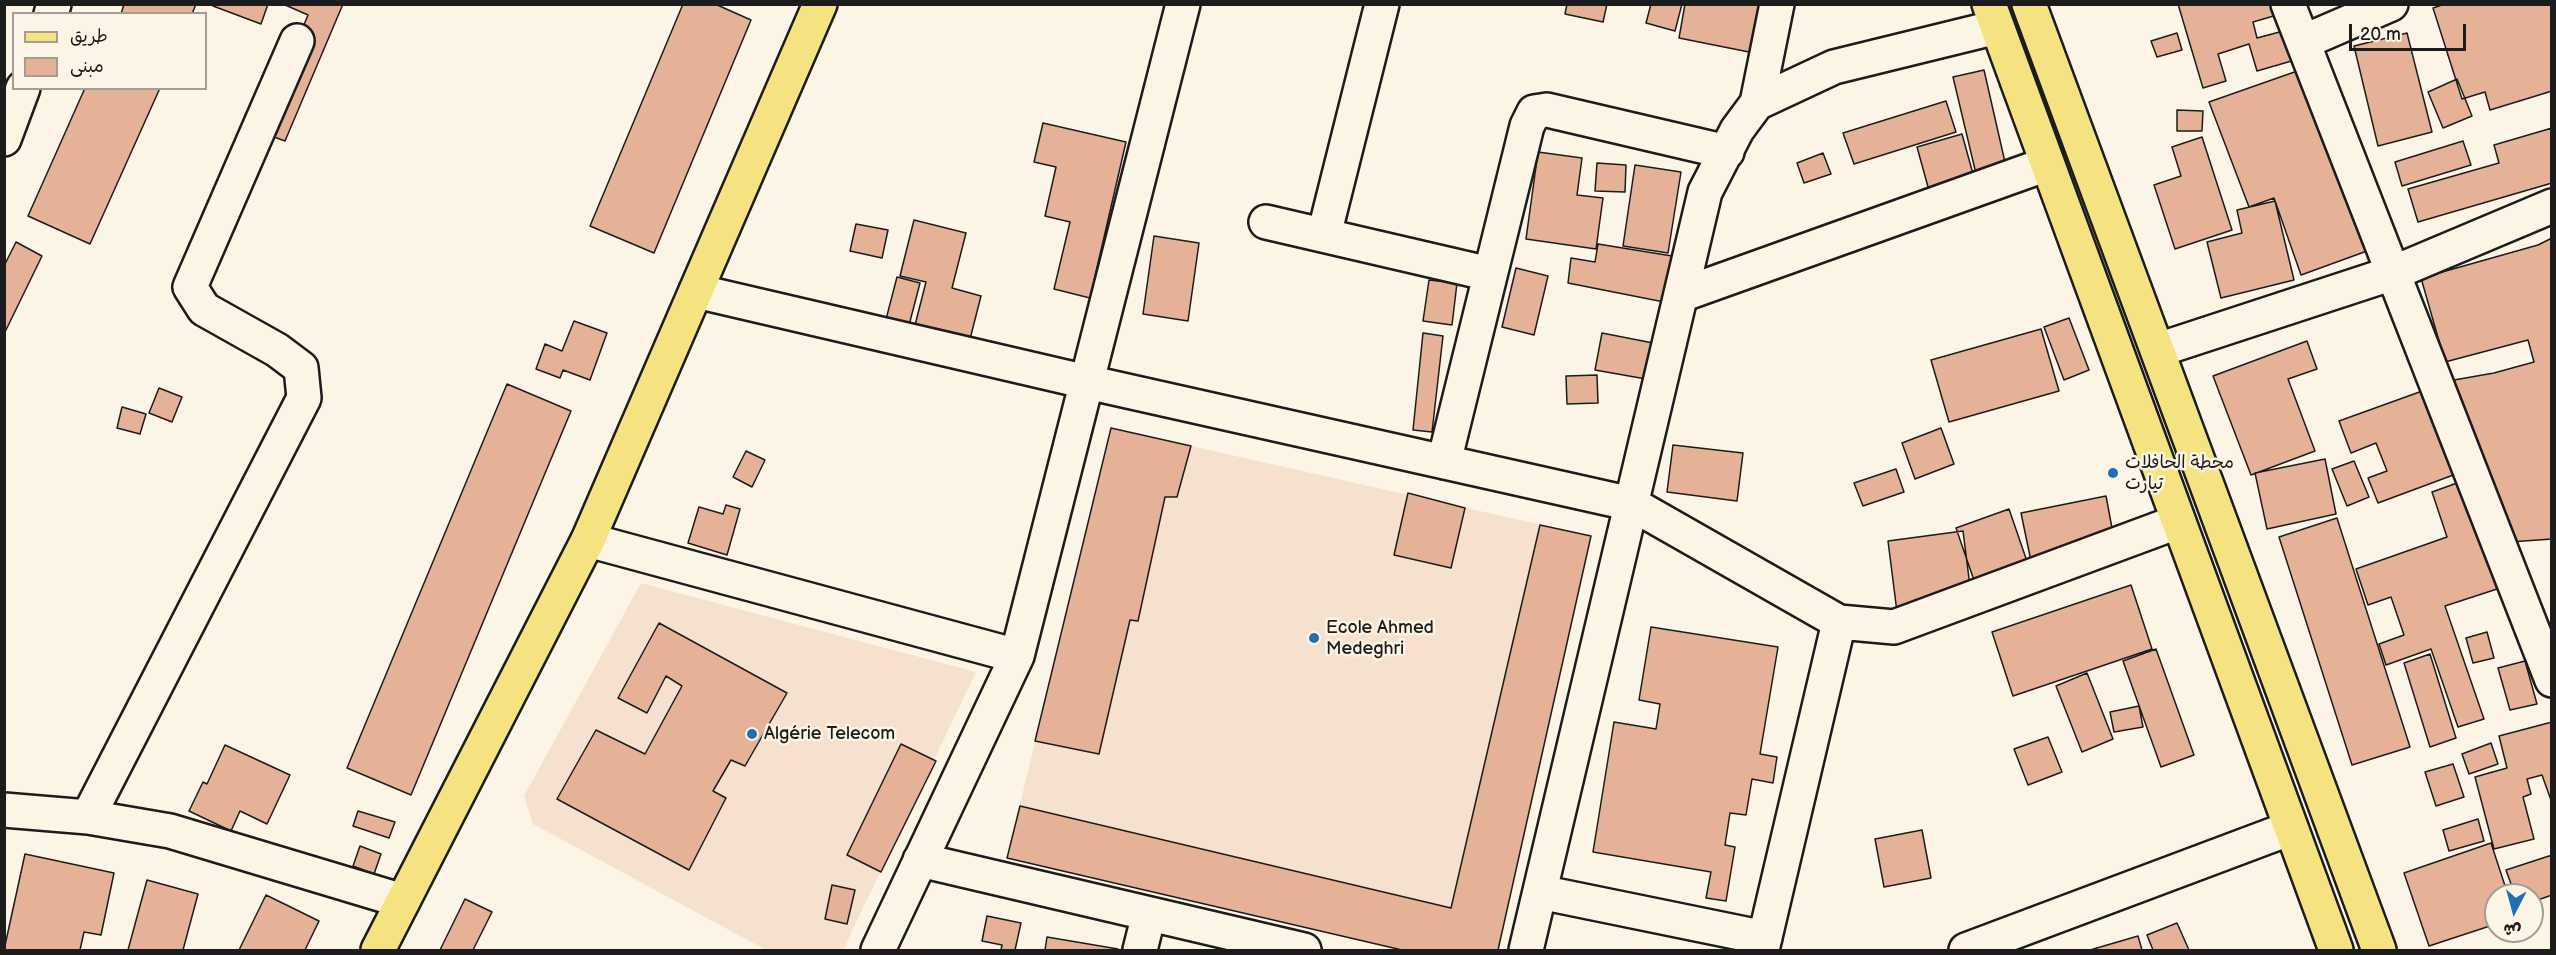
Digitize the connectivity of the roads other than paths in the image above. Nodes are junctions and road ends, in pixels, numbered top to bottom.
1 (820, 4) edge
2 (1183, 4) edge
3 (1382, 4) edge
4 (1777, 4) edge
5 (2029, 4) edge
6 (2289, 4) edge
7 (2391, 4) edge
8 (1993, 16) edge
9 (297, 41) dead end
10 (2303, 42) junction
11 (22, 90) edge
12 (1757, 103) junction
13 (4, 140) edge
14 (1727, 152) junction
15 (2047, 164) junction
16 (2552, 206) edge
17 (1266, 222) dead end
18 (1324, 235) junction
19 (2393, 273) junction
20 (1490, 274) junction
21 (696, 291) junction
22 (1681, 295) junction
23 (2158, 350) junction
24 (1087, 382) junction
25 (1443, 462) junction
26 (1632, 504) junction
27 (2177, 522) junction
28 (588, 540) junction
29 (1839, 622) junction
30 (1017, 656) junction
31 (2552, 680) edge
32 (4, 810) edge
33 (88, 817) junction
34 (2291, 828) junction
35 (920, 860) junction
36 (1540, 892) junction
37 (403, 901) junction
38 (1149, 914) junction
39 (1764, 944) edge
40 (1986, 947) edge
41 (1284, 948) edge
42 (378, 951) edge
43 (878, 951) edge
44 (1140, 951) edge
45 (1526, 951) edge
46 (2336, 951) edge
47 (2379, 951) edge

1 - 21 main road
2 - 24 street
3 - 18 street
4 - 12 street
5 - 23 main road
6 - 10 street
7 - 10 street
8 - 12 street
8 - 15 main road
9 - 33 street
10 - 19 street
11 - 13 street
12 - 14 street
14 - 20 street
14 - 22 street
15 - 22 street
15 - 27 main road
16 - 19 street
17 - 18 street
18 - 20 street
19 - 23 street
19 - 31 street
20 - 25 street
21 - 24 street
21 - 28 main road
22 - 26 street
23 - 47 main road
24 - 25 street
24 - 30 street
25 - 26 street
26 - 29 street
26 - 36 street
27 - 29 street
27 - 34 main road
28 - 30 street
28 - 37 main road
29 - 39 street
30 - 35 street
32 - 33 street
33 - 37 street
34 - 40 street
34 - 46 main road
35 - 38 street
35 - 43 street
36 - 39 street
36 - 45 street
37 - 42 main road
38 - 41 street
38 - 44 street

